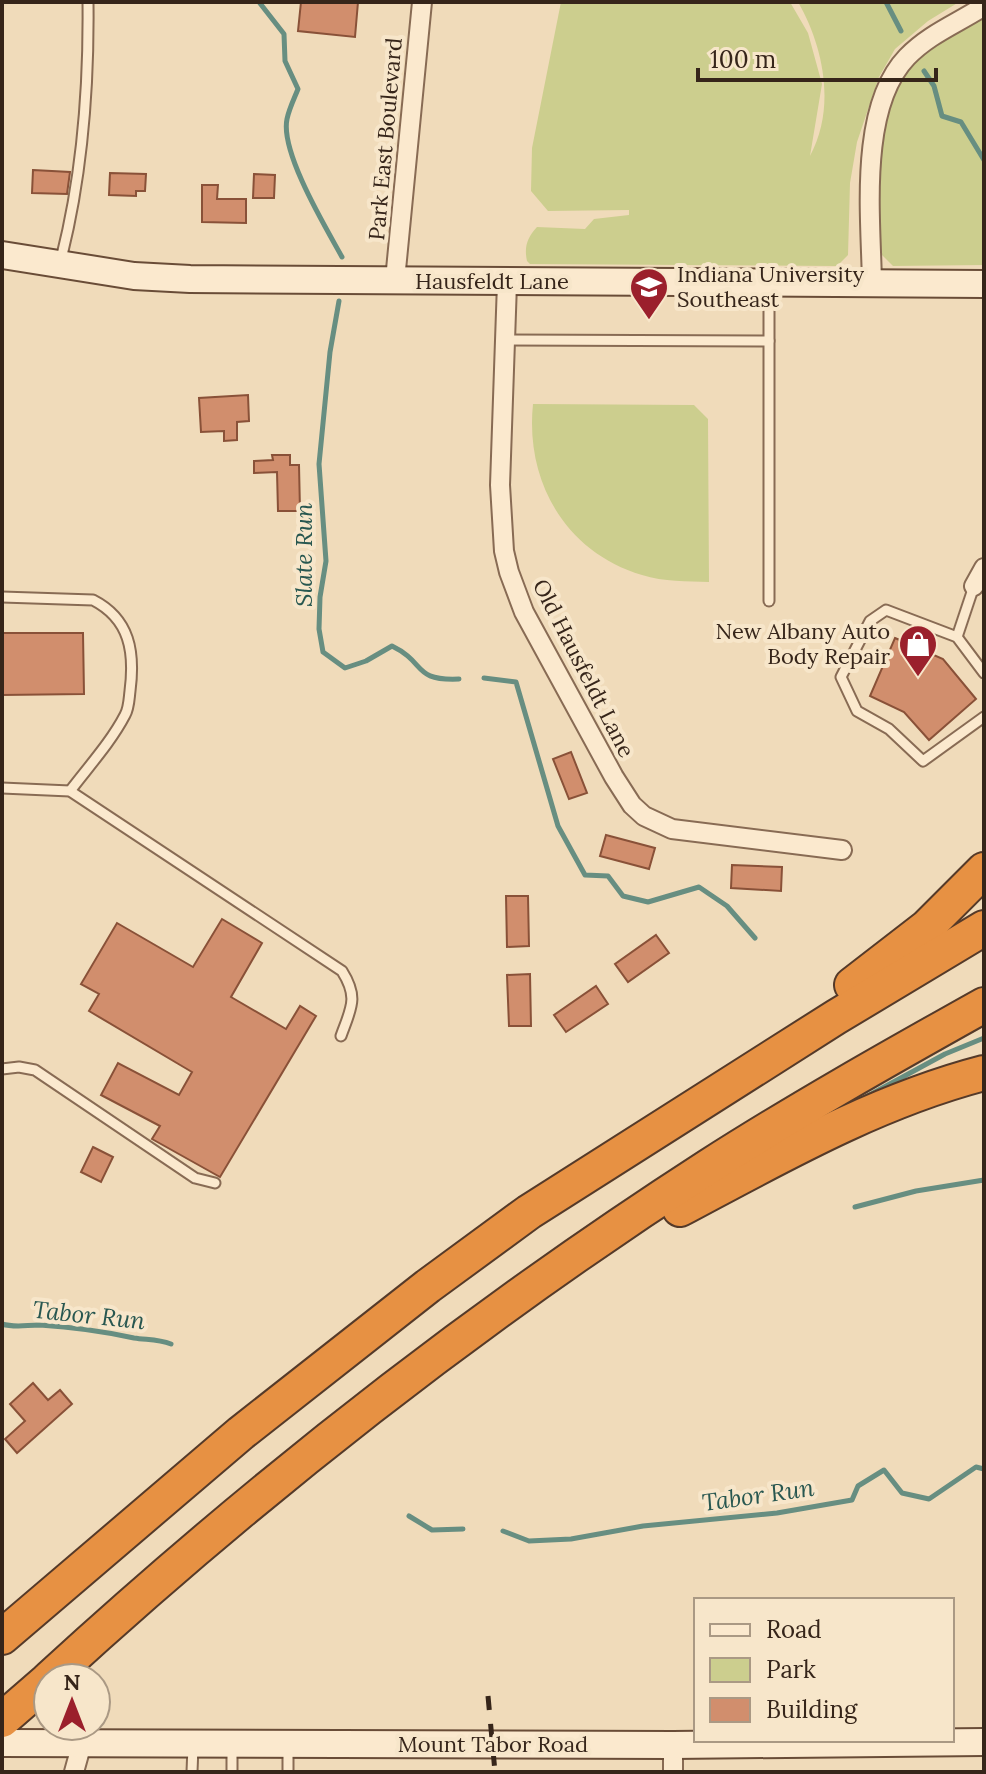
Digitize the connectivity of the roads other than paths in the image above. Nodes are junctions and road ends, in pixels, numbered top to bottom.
1 (88, 2) edge
2 (422, 2) edge
3 (984, 6) edge
4 (2, 255) edge
5 (59, 266) junction
6 (395, 280) junction
7 (769, 282) junction
8 (507, 283) junction
9 (872, 284) junction
10 (984, 284) edge
11 (506, 340) junction
12 (769, 341) junction
13 (984, 568) edge
14 (974, 586) joint
15 (2, 597) edge
16 (769, 601) dead end
17 (957, 637) junction
18 (984, 673) edge
19 (984, 717) edge
20 (2, 788) edge
21 (70, 791) junction
22 (842, 850) dead end
23 (984, 870) edge
24 (984, 928) edge
25 (984, 1005) edge
26 (341, 1036) dead end
27 (2, 1069) edge
28 (984, 1073) edge
29 (629, 1147) junction
30 (215, 1183) dead end
31 (532, 1288) junction
32 (2, 1637) edge
33 (68, 1662) edge
34 (32, 1694) edge
35 (2, 1720) edge
36 (759, 1742) edge
37 (984, 1742) edge
38 (2, 1743) edge
39 (82, 1743) junction
40 (193, 1743) junction
41 (232, 1743) junction
42 (288, 1743) junction
43 (673, 1745) junction
44 (74, 1772) edge
45 (192, 1772) edge
46 (232, 1772) edge
47 (288, 1772) edge
48 (673, 1772) edge

1 - 5 lane
2 - 6 street, Park East Boulevard
3 - 9 street
4 - 5 street, Hausfeldt Lane
5 - 6 street, Hausfeldt Lane
6 - 8 street, Hausfeldt Lane
7 - 8 street, Hausfeldt Lane
7 - 9 street, Hausfeldt Lane
7 - 12 lane
8 - 11 street, Old Hausfeldt Lane
9 - 10 street, Hausfeldt Lane
11 - 12 lane
11 - 22 street, Old Hausfeldt Lane
12 - 16 lane
13 - 14 street
14 - 17 lane
15 - 21 lane
17 - 18 lane
17 - 19 lane
20 - 21 lane
21 - 26 lane
23 - 29 highway
24 - 29 highway
25 - 31 highway
27 - 30 lane
28 - 31 highway
29 - 32 highway
31 - 33 highway
34 - 35 highway
36 - 37 street, Mount Tabor Road
36 - 43 street, Mount Tabor Road
38 - 39 street, Mount Tabor Road
39 - 40 street, Mount Tabor Road
39 - 44 street
40 - 41 street, Mount Tabor Road
40 - 45 lane
41 - 42 street, Mount Tabor Road
41 - 46 lane
42 - 43 street, Mount Tabor Road
42 - 47 lane
43 - 48 street

